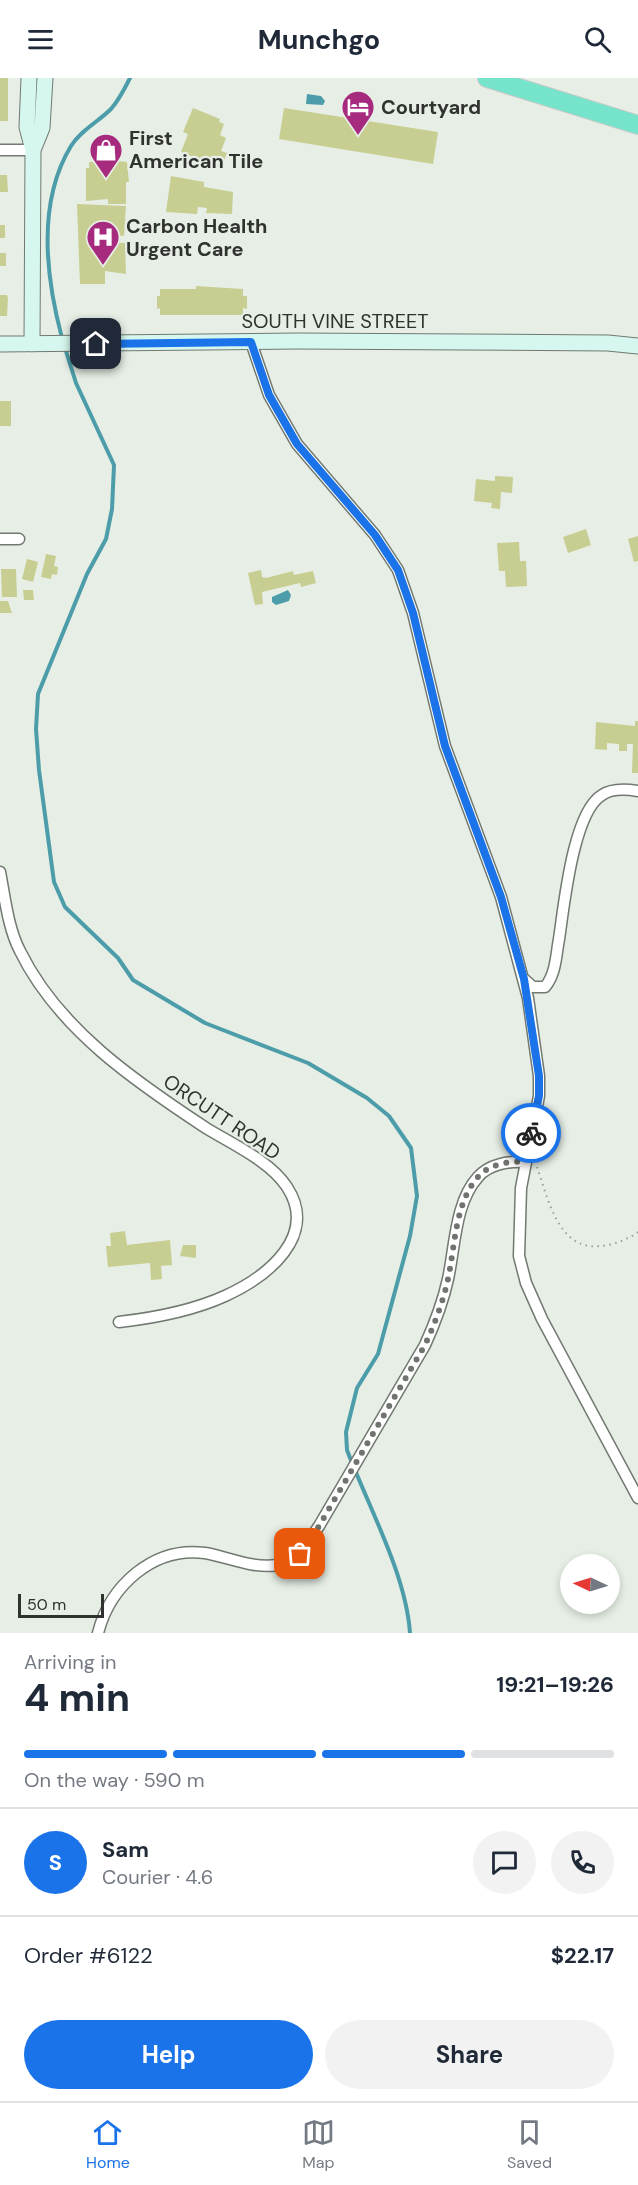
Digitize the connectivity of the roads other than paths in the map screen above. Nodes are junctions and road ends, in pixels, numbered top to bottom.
1 (29, 78) edge
2 (45, 78) edge
3 (487, 78) edge
4 (638, 125) edge
5 (0, 150) edge
6 (33, 150) junction
7 (251, 342) junction
8 (0, 344) edge
9 (32, 344) junction
10 (638, 346) edge
11 (0, 539) edge
12 (19, 539) dead end
13 (638, 791) edge
14 (0, 872) edge
15 (524, 979) junction
16 (525, 1162) junction
17 (119, 1322) dead end
18 (638, 1498) edge
19 (98, 1633) edge

1 - 6 street
2 - 6 street
3 - 4 highway
5 - 6 street
6 - 9 street
7 - 9 street, SOUTH VINE STREET
7 - 10 street, SOUTH VINE STREET
7 - 15 street
8 - 9 street, SOUTH VINE STREET
11 - 12 street
13 - 15 street
14 - 17 street, ORCUTT ROAD
15 - 16 street
16 - 18 street
16 - 19 street

